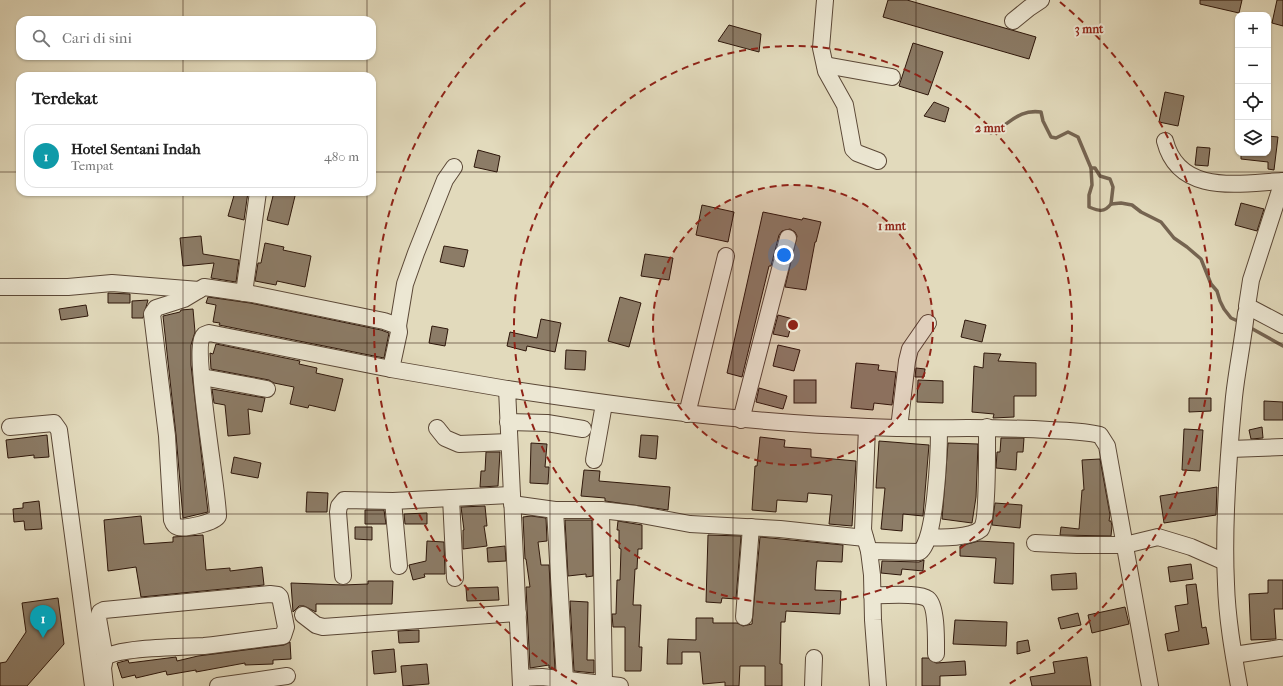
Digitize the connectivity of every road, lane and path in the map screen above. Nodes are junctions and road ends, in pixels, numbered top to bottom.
1 (825, 0) edge
2 (1042, 0) edge
3 (1013, 21) dead end
4 (825, 65) junction
5 (892, 78) dead end
6 (1165, 141) dead end
7 (878, 161) dead end
8 (454, 167) dead end
9 (1283, 181) edge
10 (257, 196) edge
11 (788, 238) dead end
12 (726, 256) dead end
13 (0, 287) edge
14 (199, 290) junction
15 (244, 293) junction
16 (1246, 313) dead end
17 (928, 323) dead end
18 (1283, 325) edge
19 (398, 326) junction
20 (391, 369) junction
21 (202, 377) junction
22 (267, 389) dead end
23 (507, 389) junction
24 (604, 404) junction
25 (687, 414) junction
26 (741, 420) junction
27 (508, 422) junction
28 (10, 427) dead end
29 (987, 427) junction
30 (437, 428) dead end
31 (867, 428) junction
32 (899, 428) junction
33 (584, 429) dead end
34 (939, 429) junction
35 (509, 442) junction
36 (1283, 447) edge
37 (1230, 449) junction
38 (594, 460) dead end
39 (451, 498) junction
40 (512, 499) junction
41 (393, 501) junction
42 (555, 510) junction
43 (601, 510) junction
44 (751, 527) junction
45 (929, 537) junction
46 (1035, 543) dead end
47 (867, 544) junction
48 (1125, 545) junction
49 (1225, 562) junction
50 (399, 566) dead end
51 (343, 576) dead end
52 (455, 578) dead end
53 (872, 595) junction
54 (518, 613) junction
55 (303, 615) dead end
56 (744, 617) dead end
57 (1280, 648) dead end
58 (936, 654) dead end
59 (1234, 655) junction
60 (105, 658) junction
61 (814, 658) dead end
62 (287, 676) dead end
63 (565, 680) junction
64 (521, 682) edge
65 (604, 684) junction
66 (93, 686) edge
67 (105, 686) edge
68 (218, 686) edge
69 (620, 686) edge
70 (813, 686) edge
71 (878, 686) edge
72 (1150, 686) edge
73 (1239, 686) edge

1 - 4 street
2 - 3 street
4 - 5 street
4 - 7 street
6 - 9 street
8 - 19 street
9 - 18 street
10 - 15 street
11 - 26 street
12 - 25 street
13 - 14 street
14 - 15 street
14 - 21 street
15 - 19 street
16 - 37 street
17 - 32 street
19 - 20 street
20 - 21 street
20 - 23 street
21 - 22 street
23 - 24 street
23 - 27 street
24 - 25 street
24 - 38 street
25 - 26 street
26 - 31 street
27 - 33 street
27 - 35 street
28 - 66 street
29 - 34 street
29 - 45 street
29 - 48 street
30 - 35 street
31 - 32 street
31 - 47 street
32 - 34 street
34 - 45 street
35 - 40 street
36 - 37 street
37 - 49 street
39 - 40 street
39 - 41 street
39 - 52 street
40 - 42 street
40 - 54 street
41 - 50 street
41 - 51 street
42 - 43 street
42 - 63 street
43 - 44 street
43 - 65 street
44 - 47 street
44 - 56 street
45 - 47 street
46 - 48 street
47 - 53 street
48 - 49 street
48 - 72 street
49 - 59 street
53 - 58 street
53 - 71 street
54 - 55 street
54 - 64 street
57 - 59 street
59 - 73 street
60 - 60 street
60 - 67 street
61 - 70 street
62 - 68 street
63 - 64 street
63 - 65 street
65 - 69 street

